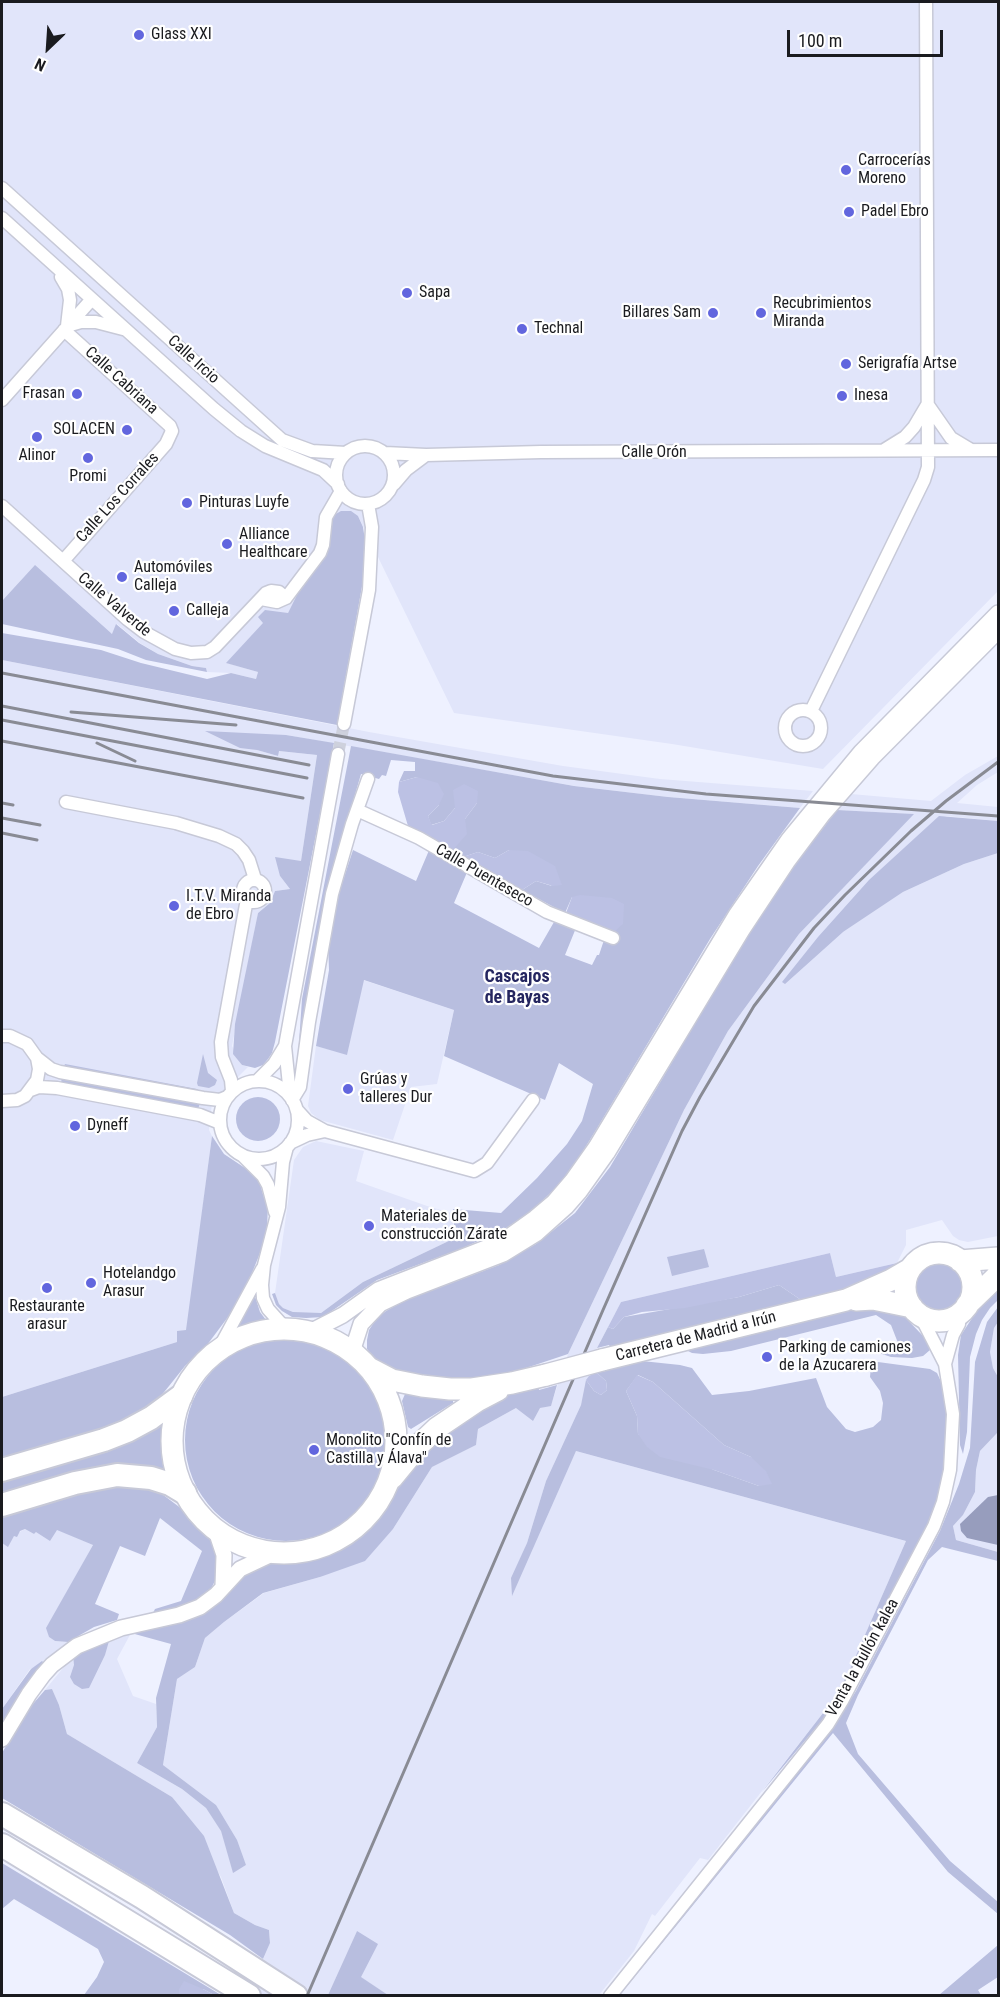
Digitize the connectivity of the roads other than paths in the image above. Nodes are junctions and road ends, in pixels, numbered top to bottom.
1 (926, 2) edge
2 (2, 188) edge
3 (4, 220) edge
4 (56, 237) junction
5 (52, 264) junction
6 (92, 299) junction
7 (155, 326) junction
8 (66, 328) junction
9 (128, 331) junction
10 (2, 400) edge
11 (927, 404) junction
12 (172, 435) joint
13 (972, 450) junction
14 (999, 450) edge
15 (883, 451) junction
16 (928, 451) junction
17 (346, 453) junction
18 (385, 453) junction
19 (426, 455) junction
20 (392, 487) junction
21 (340, 488) junction
22 (368, 504) junction
23 (2, 506) edge
24 (63, 561) junction
25 (999, 613) edge
26 (999, 631) edge
27 (811, 711) dead end
28 (344, 724) tunnel mouth
29 (338, 754) tunnel mouth
30 (368, 779) dead end
31 (66, 802) dead end
32 (357, 810) junction
33 (252, 877) junction
34 (250, 904) junction
35 (613, 938) dead end
36 (2, 1036) edge
37 (285, 1046) junction
38 (37, 1058) junction
39 (227, 1069) junction
40 (256, 1081) junction
41 (32, 1090) junction
42 (230, 1094) junction
43 (533, 1100) dead end
44 (2, 1101) edge
45 (293, 1102) junction
46 (220, 1123) junction
47 (325, 1131) junction
48 (289, 1145) junction
49 (242, 1155) junction
50 (276, 1216) junction
51 (999, 1258) edge
52 (960, 1261) junction
53 (264, 1265) junction
54 (910, 1269) junction
55 (999, 1275) edge
56 (846, 1300) junction
57 (962, 1310) junction
58 (916, 1311) junction
59 (286, 1329) junction
60 (310, 1332) junction
61 (218, 1350) junction
62 (352, 1352) junction
63 (945, 1364) junction
64 (369, 1367) junction
65 (512, 1383) junction
66 (181, 1396) junction
67 (2, 1470) edge
68 (388, 1483) junction
69 (185, 1493) junction
70 (2, 1505) edge
71 (214, 1528) junction
72 (276, 1552) junction
73 (223, 1586) junction
74 (2, 1739) edge
75 (2, 1814) edge
76 (2, 1845) edge
77 (247, 1994) edge
78 (296, 1995) edge
79 (610, 1995) edge

1 - 11 street
2 - 4 street, Calle Ircio
3 - 5 street, Calle Ircio
4 - 6 street, Calle Ircio
4 - 7 street, Calle Ircio
5 - 6 street, Calle Ircio
5 - 8 street
6 - 7 street
6 - 8 street
6 - 9 street, Calle Ircio
7 - 17 street, Calle Ircio
8 - 9 street
8 - 10 street
8 - 12 street, Calle Cabriana
9 - 21 street, Calle Ircio
11 - 13 street
11 - 15 street
11 - 16 street
12 - 24 street, Calle Los Corrales
13 - 14 street, Calle Orón
13 - 16 street, Calle Orón
15 - 16 street, Calle Orón
15 - 19 street, Calle Orón
16 - 27 street
17 - 18 street
17 - 21 street
18 - 19 street, Calle Orón
18 - 20 street
19 - 20 street
20 - 22 street
21 - 22 street
21 - 24 street, Calle Valverde
22 - 28 street
23 - 24 street, Calle Valverde
25 - 60 street
26 - 62 street
29 - 37 street
30 - 32 street
31 - 33 street
32 - 35 street, Calle Puenteseco
32 - 45 street
33 - 34 street
33 - 34 street
34 - 39 street
36 - 38 street
37 - 40 street
37 - 45 street
38 - 41 street
38 - 42 street
39 - 40 street
39 - 42 street
40 - 42 street
40 - 45 street
41 - 44 street
41 - 46 street
42 - 46 street
43 - 47 street
45 - 47 street
45 - 48 street
46 - 49 street
47 - 48 street
48 - 49 street
48 - 50 street
49 - 50 street
50 - 53 street
51 - 52 highway
52 - 54 highway
52 - 57 highway
53 - 59 street
53 - 61 street
54 - 56 highway
54 - 58 highway
55 - 57 highway
56 - 58 highway
56 - 65 highway, Carretera de Madrid a Irún, bridge
57 - 58 highway
57 - 63 street
58 - 63 street
59 - 60 highway
59 - 61 highway
60 - 62 highway
61 - 66 highway
62 - 64 highway
63 - 79 street, Venta la Bullón kalea
64 - 65 highway
64 - 68 highway
65 - 68 highway
66 - 67 highway
66 - 69 highway
68 - 72 highway
69 - 70 highway
69 - 71 highway
71 - 72 highway
71 - 73 street
72 - 73 street
73 - 74 street
75 - 78 highway
76 - 77 highway

